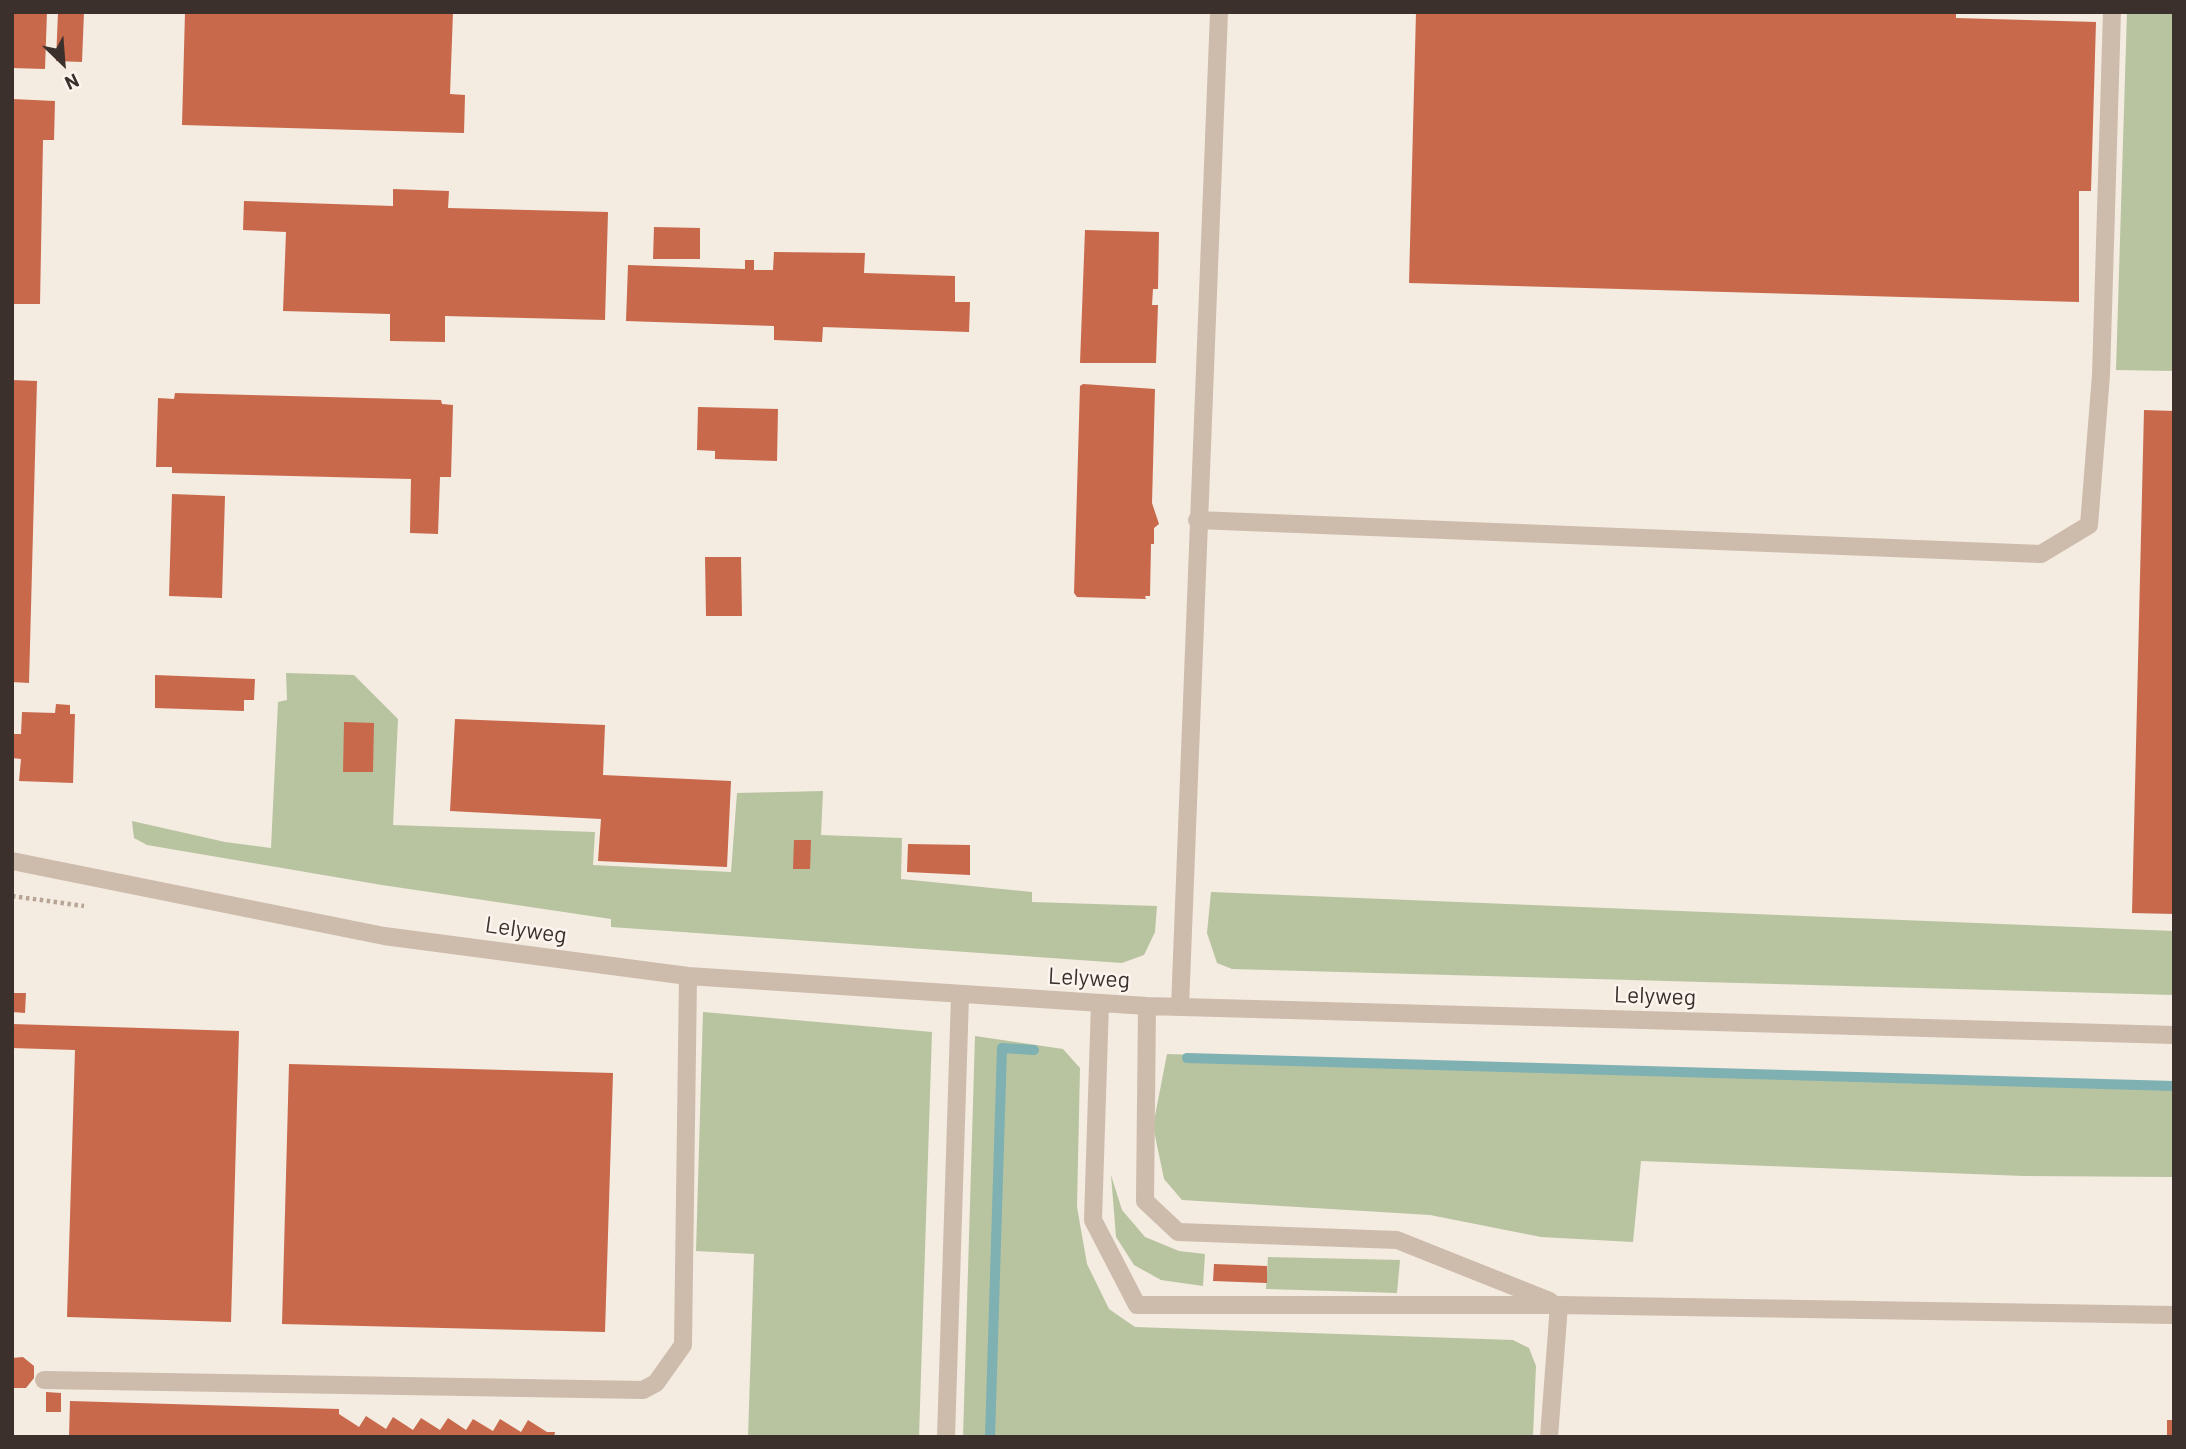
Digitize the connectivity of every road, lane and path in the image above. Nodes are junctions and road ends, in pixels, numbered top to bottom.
1 (1219, 12) edge
2 (2112, 12) edge
3 (1197, 520) junction
4 (12, 861) edge
5 (688, 976) junction
6 (960, 996) junction
7 (1100, 1003) junction
8 (1147, 1006) junction
9 (1180, 1007) junction
10 (2174, 1035) edge
11 (1559, 1305) junction
12 (2174, 1315) edge
13 (44, 1380) dead end
14 (946, 1437) edge
15 (1549, 1437) edge

1 - 3 street
2 - 3 street
3 - 9 street
4 - 5 street, Lelyweg
5 - 6 street, Lelyweg
5 - 13 street
6 - 7 street, Lelyweg
6 - 14 street
7 - 8 street, Lelyweg
7 - 11 street
8 - 9 street, Lelyweg
8 - 11 street
9 - 10 street, Lelyweg
11 - 12 street
11 - 15 street

